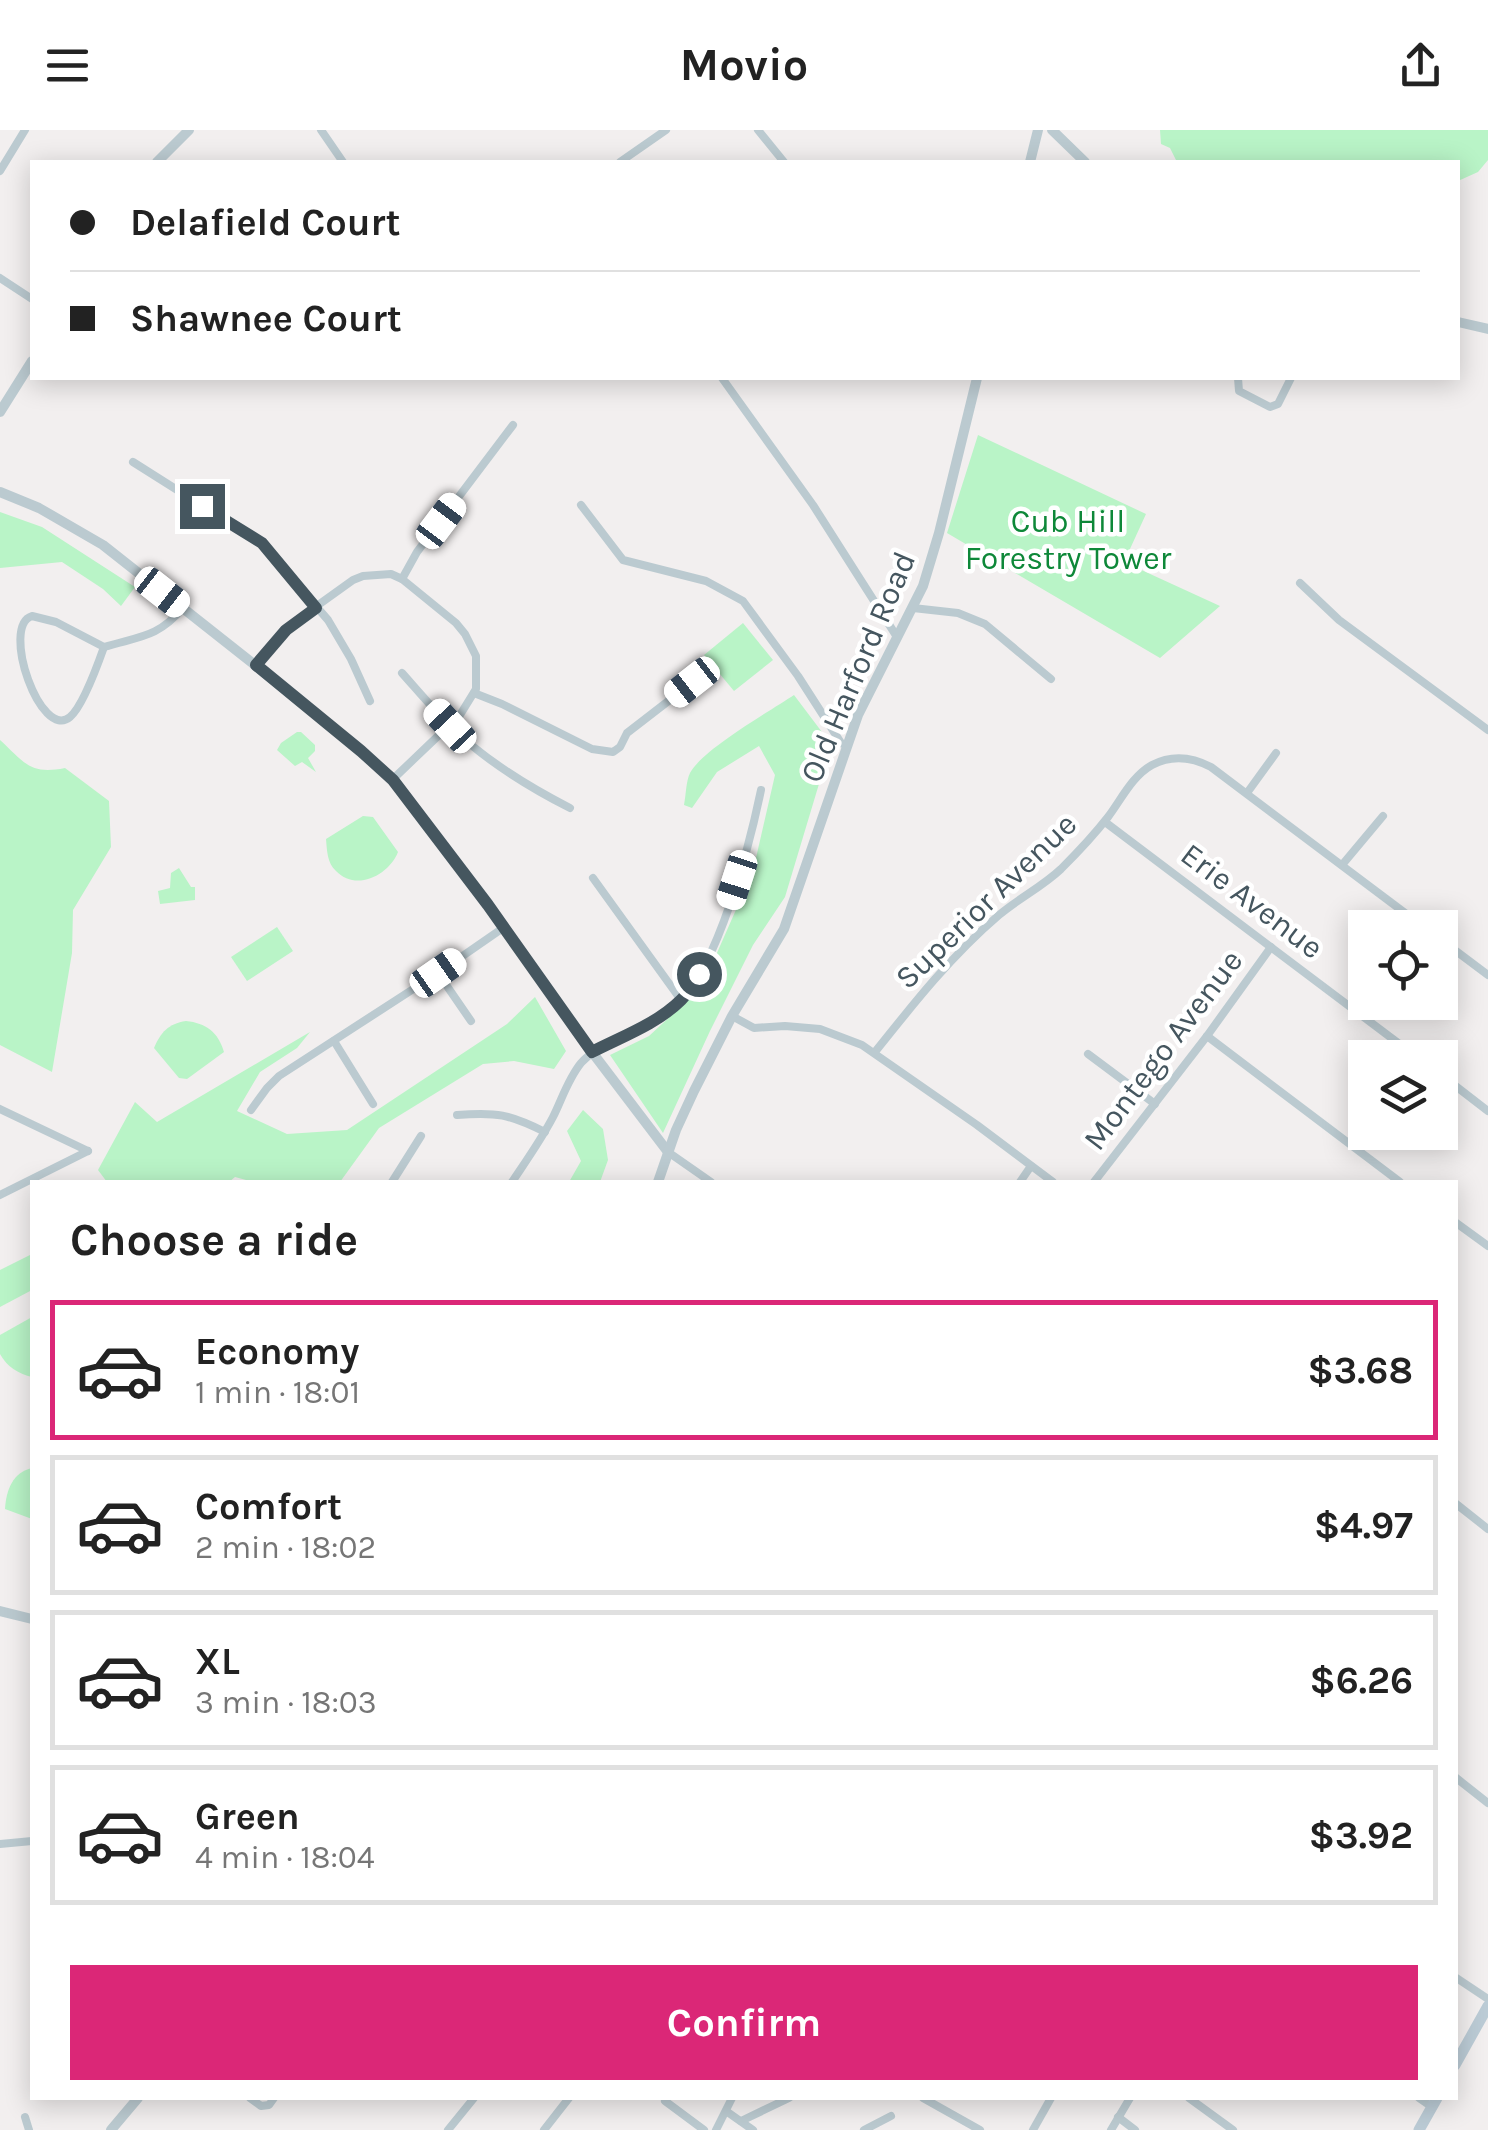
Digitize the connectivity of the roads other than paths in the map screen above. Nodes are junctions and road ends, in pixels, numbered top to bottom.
1 (25, 130) edge
2 (189, 130) edge
3 (321, 130) edge
4 (666, 130) edge
5 (758, 130) edge
6 (1038, 130) edge
7 (1052, 130) edge
8 (159, 160) edge
9 (342, 160) edge
10 (623, 160) edge
11 (782, 160) edge
12 (1030, 160) edge
13 (1083, 160) edge
14 (0, 171) edge
15 (0, 278) edge
16 (30, 298) edge
17 (1460, 322) edge
18 (1488, 329) edge
19 (30, 364) edge
20 (723, 380) edge
21 (977, 380) edge
22 (1238, 380) edge
23 (1290, 380) edge
24 (0, 412) edge
25 (514, 424) dead end
26 (133, 462) dead end
27 (0, 492) edge
28 (582, 505) dead end
29 (402, 579) junction
30 (1300, 584) dead end
31 (183, 608) junction
32 (316, 608) junction
33 (913, 608) junction
34 (897, 637) junction
35 (10, 647) dead end
36 (104, 647) junction
37 (12, 658) dead end
38 (256, 665) junction
39 (402, 673) dead end
40 (1050, 678) dead end
41 (692, 682) dead end
42 (474, 694) junction
43 (370, 701) dead end
44 (450, 726) junction
45 (1488, 730) edge
46 (846, 744) junction
47 (1276, 753) dead end
48 (393, 780) junction
49 (761, 790) dead end
50 (1247, 793) junction
51 (570, 808) dead end
52 (1383, 816) dead end
53 (1104, 822) junction
54 (1342, 865) junction
55 (594, 878) dead end
56 (1401, 910) edge
57 (503, 928) junction
58 (1271, 947) junction
59 (1458, 952) edge
60 (438, 973) junction
61 (1488, 975) edge
62 (681, 1000) junction
63 (732, 1016) junction
64 (471, 1021) dead end
65 (1207, 1036) junction
66 (1394, 1040) edge
67 (334, 1042) junction
68 (592, 1052) junction
69 (875, 1052) junction
70 (1088, 1054) dead end
71 (1458, 1088) edge
72 (373, 1104) dead end
73 (1155, 1104) junction
74 (0, 1109) edge
75 (251, 1110) dead end
76 (1488, 1110) edge
77 (457, 1116) dead end
78 (545, 1132) junction
79 (421, 1136) dead end
80 (668, 1152) junction
81 (1032, 1166) junction
82 (393, 1180) edge
83 (513, 1180) edge
84 (659, 1180) edge
85 (708, 1180) edge
86 (1022, 1180) edge
87 (1051, 1180) edge
88 (1096, 1180) edge
89 (1397, 1180) edge
90 (0, 1195) edge
91 (1458, 1224) edge
92 (1488, 1246) edge
93 (1458, 1505) edge
94 (1488, 1529) edge
95 (0, 1611) edge
96 (30, 1618) edge
97 (1458, 1779) edge
98 (1488, 1803) edge
99 (30, 1840) edge
100 (0, 1844) edge
101 (1458, 1978) edge
102 (1488, 2003) edge
103 (1458, 2060) edge
104 (136, 2100) edge
105 (252, 2100) edge
106 (273, 2100) edge
107 (472, 2100) edge
108 (567, 2100) edge
109 (731, 2100) edge
110 (785, 2100) edge
111 (927, 2100) edge
112 (1046, 2100) edge
113 (1129, 2100) edge
114 (1192, 2100) edge
115 (665, 2101) dead end
116 (1434, 2102) edge
117 (726, 2111) junction
118 (890, 2116) dead end
119 (1118, 2117) junction
120 (25, 2118) dead end
121 (741, 2121) junction
122 (28, 2130) edge
123 (111, 2130) edge
124 (448, 2130) edge
125 (544, 2130) edge
126 (704, 2130) edge
127 (716, 2130) edge
128 (753, 2130) edge
129 (864, 2130) edge
130 (980, 2130) edge
131 (1032, 2130) edge
132 (1111, 2130) edge
133 (1136, 2130) edge
134 (1232, 2130) edge
135 (1419, 2130) edge

1 - 14 street
2 - 8 street
3 - 9 street
4 - 10 street
5 - 11 street
6 - 12 street
7 - 13 street
15 - 16 street
17 - 18 street
19 - 24 street
20 - 34 street
21 - 33 street, Old Harford Road
22 - 23 street
25 - 29 street
26 - 32 street
27 - 31 street
28 - 46 street
29 - 32 street
29 - 42 street
30 - 45 street
31 - 36 street
31 - 38 street
32 - 38 street
32 - 43 street
33 - 34 street, Old Harford Road
33 - 40 street
34 - 46 street, Old Harford Road
35 - 36 street
36 - 37 street
38 - 48 street
39 - 44 street
41 - 42 street
42 - 44 street
44 - 48 street
44 - 51 street
46 - 63 street, Old Harford Road
47 - 50 street
48 - 57 street
49 - 62 street
50 - 53 street, Superior Avenue
50 - 54 street, Superior Avenue
52 - 54 street
53 - 58 street, Erie Avenue
53 - 69 street, Superior Avenue
54 - 56 street, Superior Avenue
55 - 62 street
57 - 60 street
57 - 68 street
58 - 65 street, Montego Avenue
58 - 66 street, Erie Avenue
59 - 61 street
60 - 64 street
60 - 67 street
62 - 68 street
63 - 69 street
63 - 80 street, Old Harford Road
65 - 73 street, Montego Avenue
65 - 89 street
67 - 72 street
67 - 75 street
68 - 78 street
68 - 80 street
69 - 81 street
70 - 73 street
71 - 76 street
73 - 88 street, Montego Avenue
74 - 90 street
77 - 78 street
78 - 83 street
79 - 82 street
80 - 84 street, Old Harford Road
80 - 85 street
81 - 86 street
81 - 87 street
91 - 92 street
93 - 94 street
95 - 96 street
97 - 98 street
99 - 100 street
101 - 102 street
102 - 103 main road
104 - 123 street
105 - 106 street
107 - 124 street
108 - 125 street
109 - 117 street
110 - 121 street
111 - 130 street
112 - 131 street
113 - 119 street
114 - 134 street
115 - 126 street
116 - 135 main road
117 - 121 street
117 - 127 street
118 - 129 street
119 - 132 street
119 - 133 street
120 - 122 street
121 - 128 street

